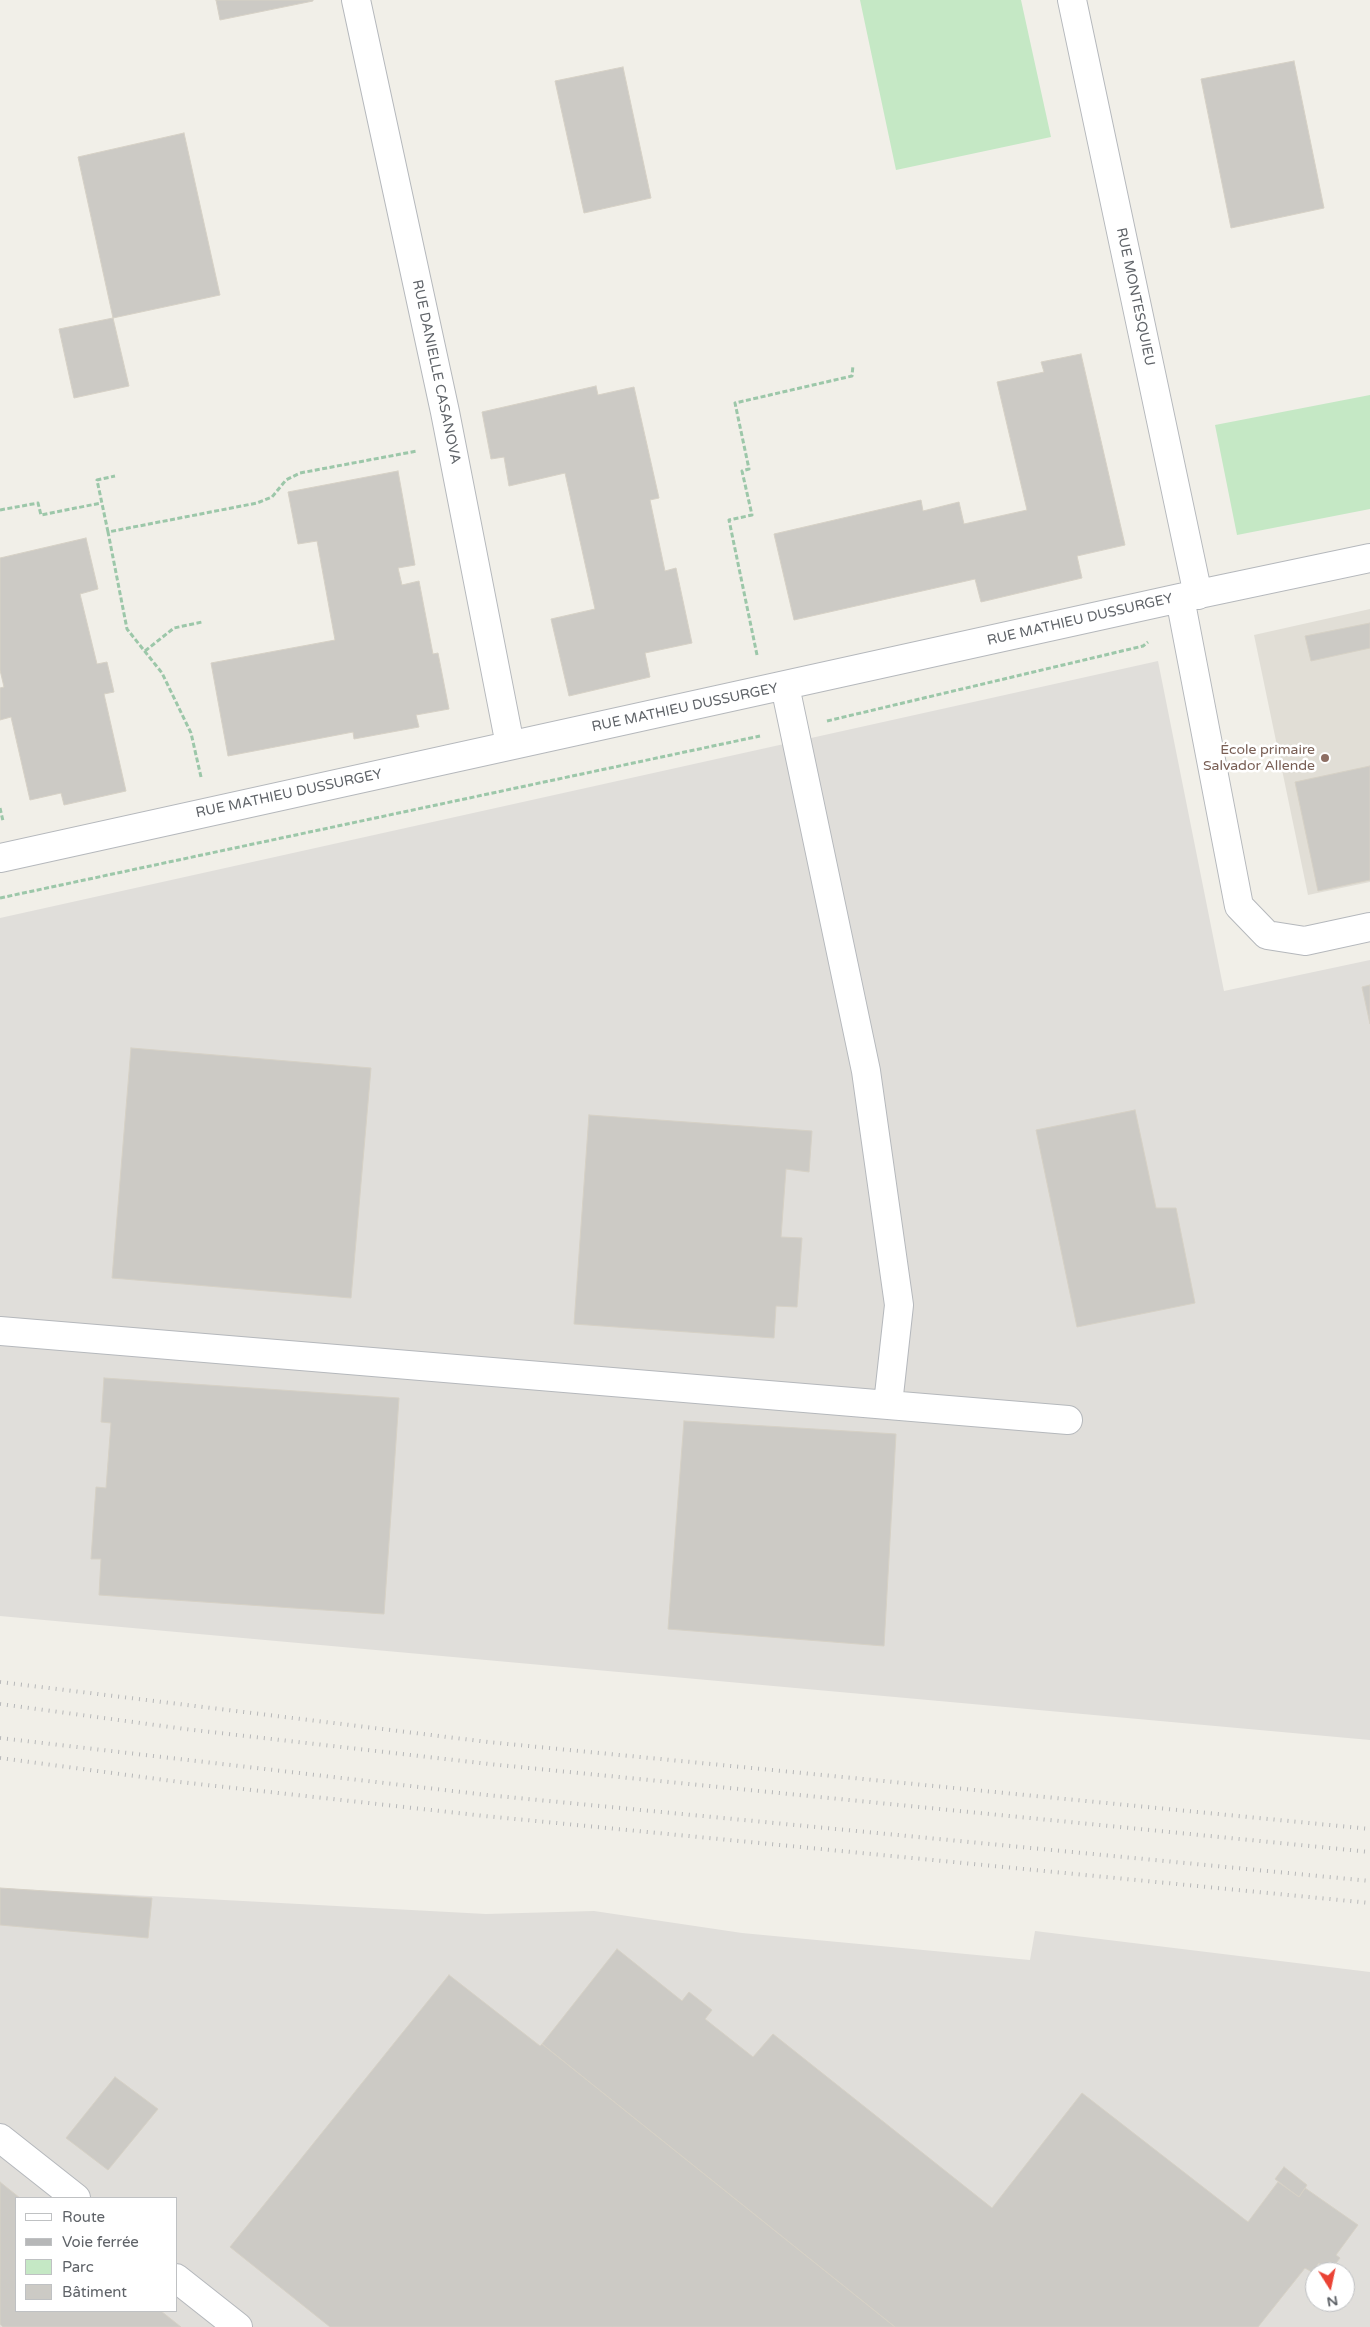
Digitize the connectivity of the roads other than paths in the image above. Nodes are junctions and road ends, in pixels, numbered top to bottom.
1 (356, 0) edge
2 (1072, 0) edge
3 (1370, 558) edge
4 (1189, 596) junction
5 (785, 686) junction
6 (510, 745) junction
7 (0, 858) edge
8 (1370, 927) edge
9 (0, 1331) edge
10 (888, 1404) junction
11 (1068, 1420) dead end
12 (0, 2138) edge
13 (75, 2197) edge
14 (178, 2280) edge
15 (238, 2327) edge

1 - 6 street, RUE DANIELLE CASANOVA
2 - 4 street, RUE MONTESQUIEU
3 - 4 street, RUE MATHIEU DUSSURGEY
4 - 5 street, RUE MATHIEU DUSSURGEY
4 - 8 street, RUE MONTESQUIEU
5 - 6 street, RUE MATHIEU DUSSURGEY
5 - 10 street
6 - 7 street, RUE MATHIEU DUSSURGEY
9 - 10 street
10 - 11 street
12 - 13 street
14 - 15 street

